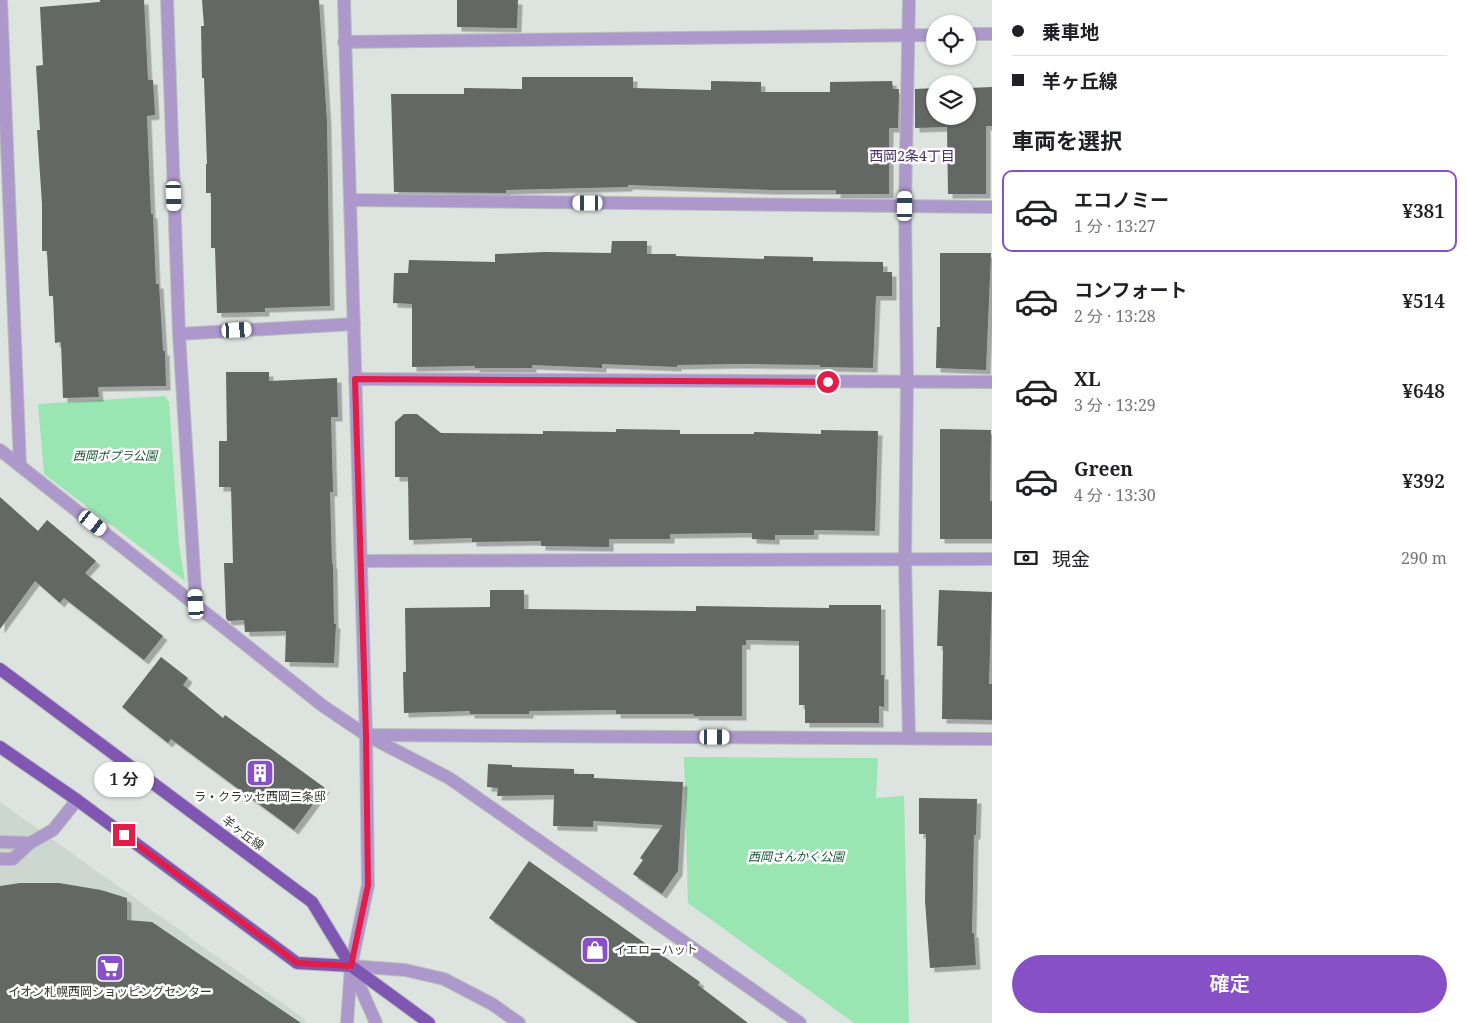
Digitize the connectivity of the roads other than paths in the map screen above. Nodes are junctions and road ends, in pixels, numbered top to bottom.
1 (1, 0) edge
2 (166, 0) edge
3 (344, 0) edge
4 (909, 0) edge
5 (926, 34) edge
6 (976, 34) edge
7 (992, 34) edge
8 (908, 35) junction
9 (344, 42) junction
10 (350, 200) junction
11 (905, 206) junction
12 (992, 207) edge
13 (354, 324) junction
14 (179, 334) junction
15 (355, 379) junction
16 (908, 382) junction
17 (992, 382) edge
18 (0, 450) edge
19 (20, 465) junction
20 (905, 559) junction
21 (992, 559) edge
22 (362, 561) junction
23 (196, 604) junction
24 (0, 669) edge
25 (366, 735) junction
26 (908, 738) junction
27 (992, 739) edge
28 (0, 748) edge
29 (77, 800) junction
30 (0, 842) edge
31 (30, 843) junction
32 (0, 859) edge
33 (351, 966) junction
34 (792, 1021) edge
35 (347, 1023) edge
36 (376, 1023) edge
37 (429, 1023) edge
38 (519, 1023) edge

1 - 19 street
2 - 14 street
3 - 9 street
4 - 8 street
5 - 8 street
6 - 7 street
8 - 9 street
8 - 11 street
9 - 10 street
10 - 11 street
10 - 13 street
11 - 12 street
11 - 16 street
13 - 14 street
13 - 15 street
14 - 23 street
15 - 16 street
15 - 22 street
16 - 17 street
16 - 20 street
18 - 19 street
19 - 23 street
20 - 21 street
20 - 22 street
20 - 26 street
22 - 25 street
23 - 25 street
24 - 33 main road, 羊ヶ丘線
25 - 26 street
25 - 33 street
25 - 34 street
26 - 27 street
28 - 29 main road
29 - 31 street
29 - 33 main road
30 - 31 street
31 - 32 street
33 - 35 street
33 - 36 street
33 - 37 main road, 羊ヶ丘線
33 - 38 street

